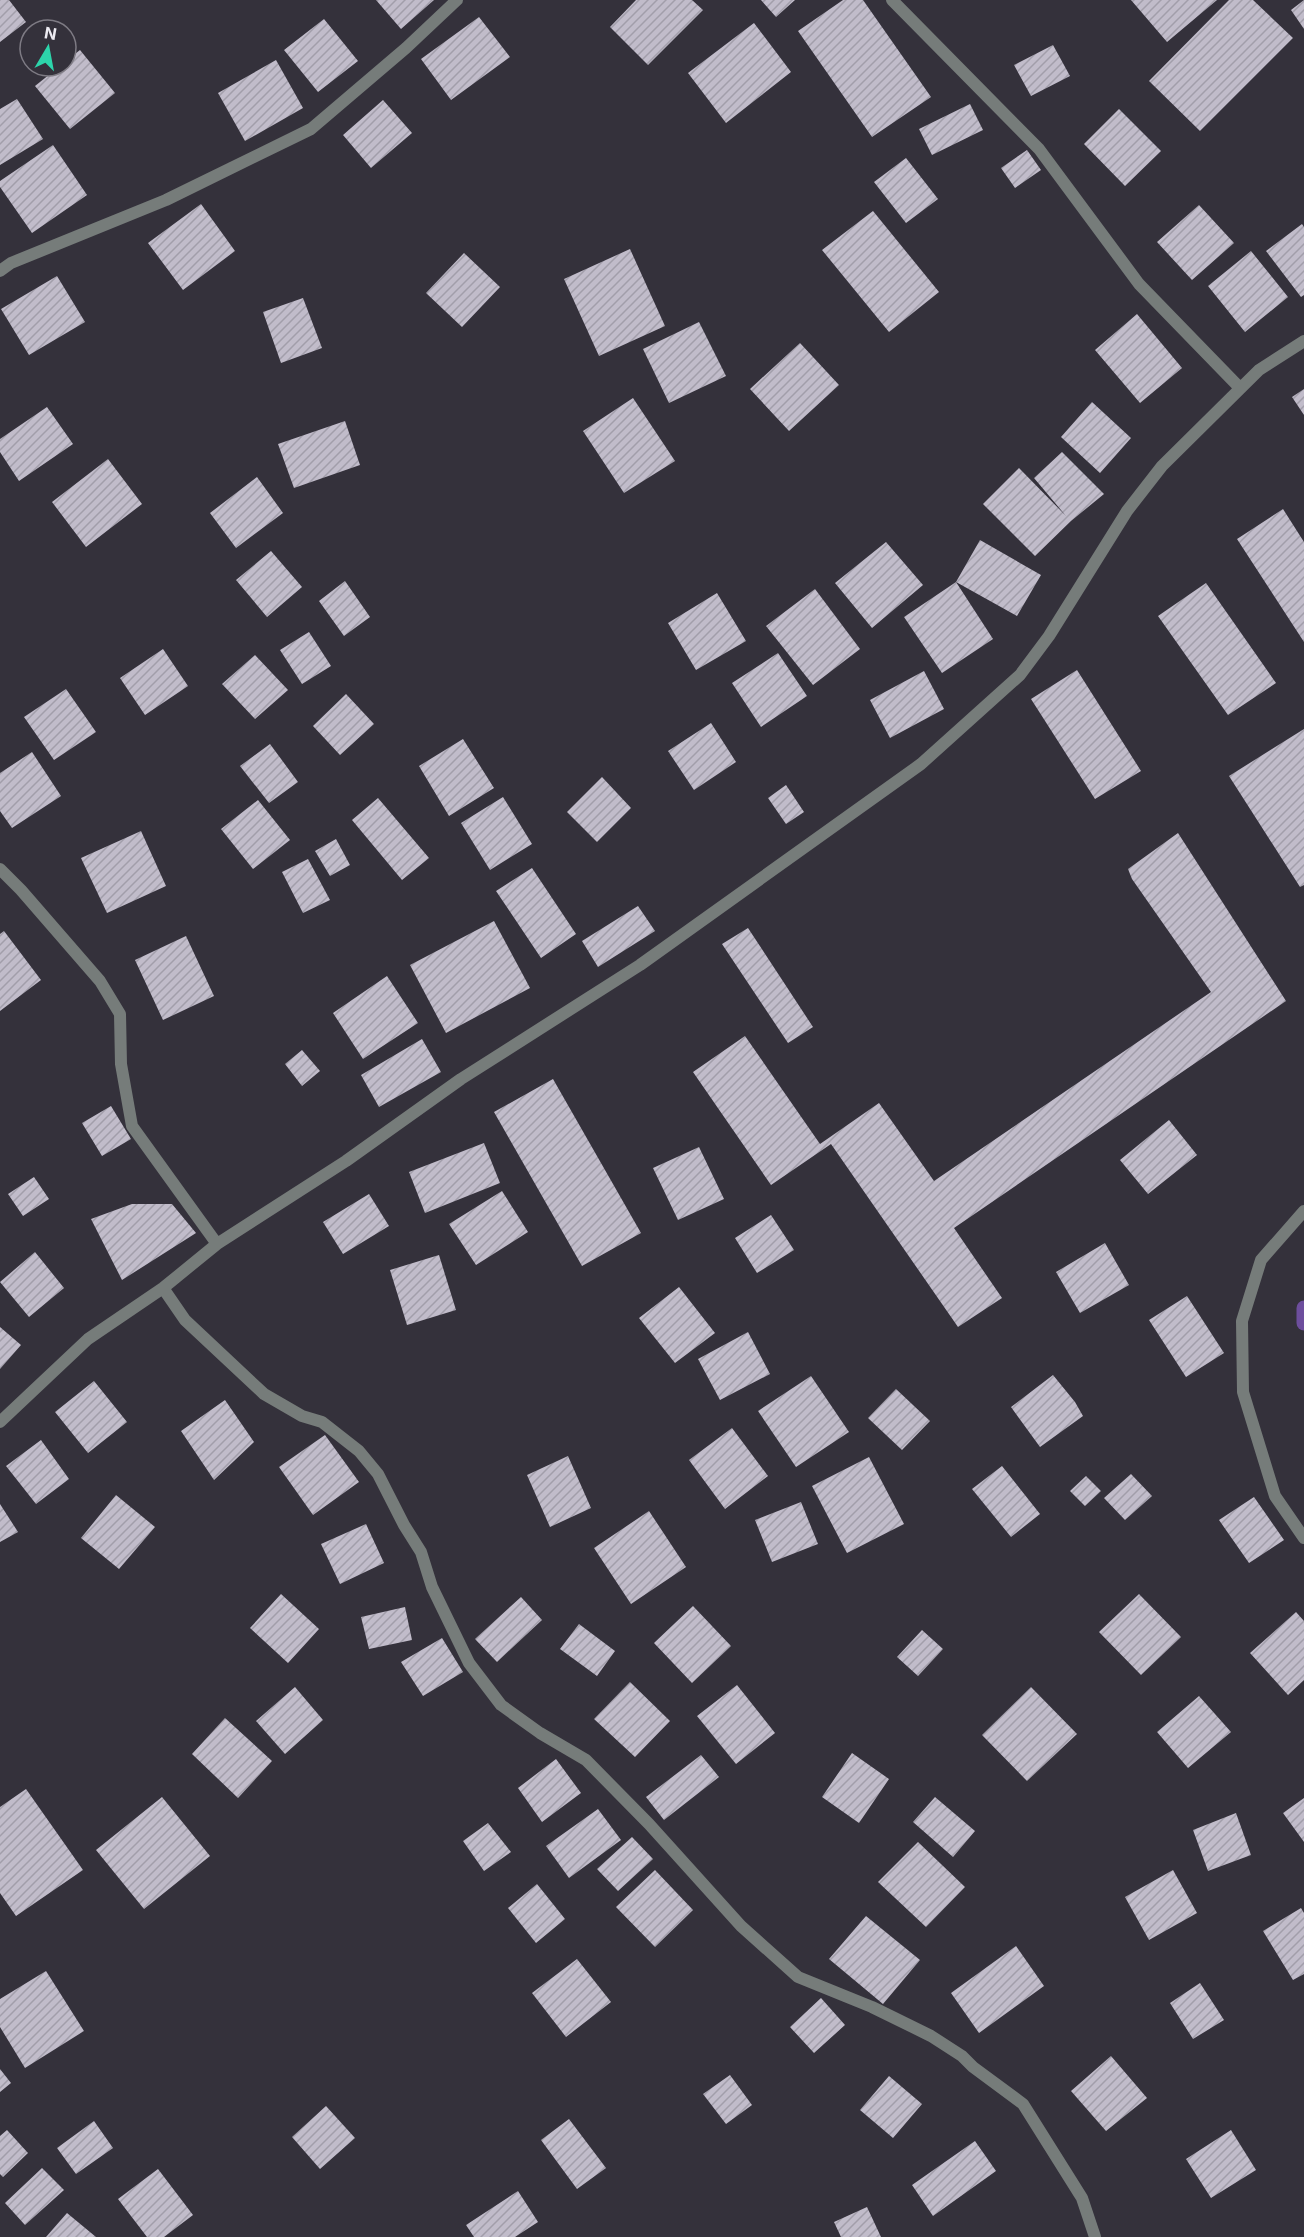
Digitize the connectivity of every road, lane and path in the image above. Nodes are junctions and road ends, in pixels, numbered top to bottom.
1 (457, 0) edge
2 (892, 0) edge
3 (0, 271) edge
4 (1304, 341) edge
5 (1240, 388) junction
6 (0, 869) edge
7 (1304, 1211) edge
8 (217, 1244) junction
9 (163, 1288) junction
10 (0, 1422) edge
11 (1304, 1538) edge
12 (1095, 2237) edge

1 - 3 street
2 - 5 street
4 - 5 street
5 - 8 street
6 - 8 street
7 - 11 street
8 - 9 street
9 - 10 street
9 - 12 street

